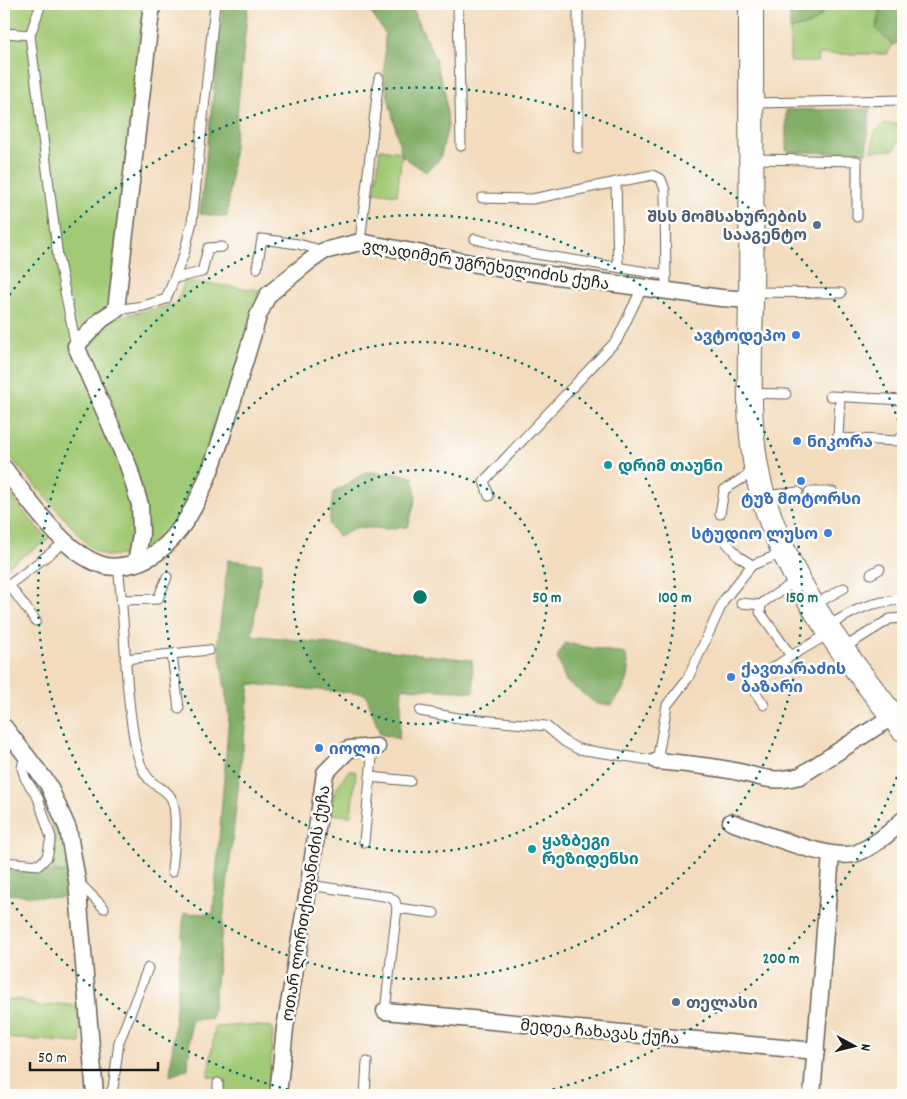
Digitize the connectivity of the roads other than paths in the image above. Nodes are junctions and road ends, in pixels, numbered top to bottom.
1 (40, 4) edge
2 (152, 4) edge
3 (215, 4) edge
4 (458, 4) edge
5 (578, 4) edge
6 (751, 4) edge
7 (5, 33) dead end
8 (30, 35) junction
9 (379, 78) dead end
10 (903, 100) edge
11 (751, 103) junction
12 (461, 146) dead end
13 (578, 148) dead end
14 (751, 159) junction
15 (616, 182) junction
16 (482, 198) dead end
17 (857, 217) dead end
18 (475, 239) dead end
19 (360, 242) junction
20 (222, 247) dead end
21 (324, 251) junction
22 (618, 267) junction
23 (258, 268) dead end
24 (665, 275) junction
25 (175, 278) junction
26 (642, 288) junction
27 (666, 291) junction
28 (842, 293) dead end
29 (751, 296) junction
30 (116, 310) junction
31 (76, 346) junction
32 (750, 392) junction
33 (786, 394) dead end
34 (830, 396) dead end
35 (840, 397) junction
36 (903, 400) edge
37 (903, 435) edge
38 (4, 468) edge
39 (756, 470) junction
40 (798, 492) dead end
41 (809, 492) dead end
42 (833, 492) dead end
43 (489, 496) dead end
44 (763, 496) junction
45 (720, 514) dead end
46 (65, 542) junction
47 (726, 542) dead end
48 (783, 552) junction
49 (136, 563) junction
50 (752, 565) junction
51 (118, 567) junction
52 (880, 569) dead end
53 (872, 574) dead end
54 (167, 577) dead end
55 (799, 580) junction
56 (844, 588) dead end
57 (122, 600) junction
58 (903, 600) edge
59 (742, 603) dead end
60 (813, 605) junction
61 (761, 606) junction
62 (903, 618) edge
63 (36, 621) dead end
64 (833, 637) junction
65 (209, 650) dead end
66 (172, 655) junction
67 (791, 656) junction
68 (125, 659) junction
69 (764, 705) dead end
70 (178, 709) dead end
71 (420, 711) dead end
72 (898, 723) edge
73 (4, 727) edge
74 (376, 747) joint
75 (25, 754) junction
76 (657, 761) junction
77 (370, 777) junction
78 (410, 781) dead end
79 (903, 820) edge
80 (731, 822) dead end
81 (364, 842) dead end
82 (831, 855) junction
83 (4, 862) edge
84 (172, 872) dead end
85 (76, 880) junction
86 (309, 885) junction
87 (104, 908) dead end
88 (396, 908) junction
89 (434, 913) dead end
90 (148, 968) dead end
91 (385, 1011) joint
92 (816, 1051) junction
93 (367, 1062) dead end
94 (218, 1083) dead end
95 (94, 1095) edge
96 (109, 1095) edge
97 (218, 1095) edge
98 (278, 1095) edge
99 (365, 1095) edge
100 (812, 1095) edge

1 - 8 lane
2 - 30 street
3 - 25 lane
4 - 12 lane
5 - 13 lane
6 - 11 main road
7 - 8 lane
8 - 31 lane
9 - 19 lane
10 - 11 lane
11 - 14 main road
14 - 17 lane
14 - 29 main road
15 - 16 lane
15 - 22 lane
15 - 24 lane
18 - 22 lane
19 - 21 street, ვლადიმერ უგრეხელიძის ქუჩა
19 - 26 street, ვლადიმერ უგრეხელიძის ქუჩა
20 - 25 lane
21 - 23 lane
21 - 49 street, ვლადიმერ უგრეხელიძის ქუჩა
22 - 24 lane
24 - 27 lane
25 - 30 lane
26 - 27 street, ვლადიმერ უგრეხელიძის ქუჩა
26 - 43 lane
27 - 29 street, ვლადიმერ უგრეხელიძის ქუჩა
28 - 29 lane
29 - 32 main road
30 - 31 street
31 - 49 street
32 - 33 lane
32 - 39 main road
34 - 35 lane
35 - 36 lane
35 - 37 lane
38 - 46 street, ვლადიმერ უგრეხელიძის ქუჩა
39 - 44 main road
39 - 45 lane
40 - 44 lane
41 - 42 lane
44 - 48 main road
46 - 51 street, ვლადიმერ უგრეხელიძის ქუჩა
46 - 63 lane
47 - 50 lane
48 - 50 lane
48 - 55 main road
49 - 51 street, ვლადიმერ უგრეხელიძის ქუჩა
50 - 76 lane
51 - 57 lane
52 - 53 lane
54 - 57 lane
55 - 60 main road
55 - 61 lane
56 - 60 lane
57 - 68 lane
58 - 64 lane
59 - 61 lane
60 - 64 main road
61 - 67 lane
62 - 64 lane
64 - 67 lane
64 - 72 main road
65 - 66 lane
66 - 68 lane
66 - 70 lane
67 - 69 lane
68 - 84 lane
71 - 76 lane
72 - 76 street
73 - 75 street
74 - 77 lane
74 - 86 street, ოთარ ლორთქიფანიძის ქუჩა
75 - 83 lane
75 - 85 street
77 - 78 lane
77 - 81 lane
79 - 82 street
80 - 82 street
82 - 92 street
85 - 87 lane
85 - 95 street
86 - 88 lane
86 - 98 street, ოთარ ლორთქიფანიძის ქუჩა
88 - 89 lane
88 - 91 lane
90 - 96 lane
91 - 92 street, მედეა ჩახავას ქუჩა
92 - 100 street
93 - 99 lane
94 - 97 lane

